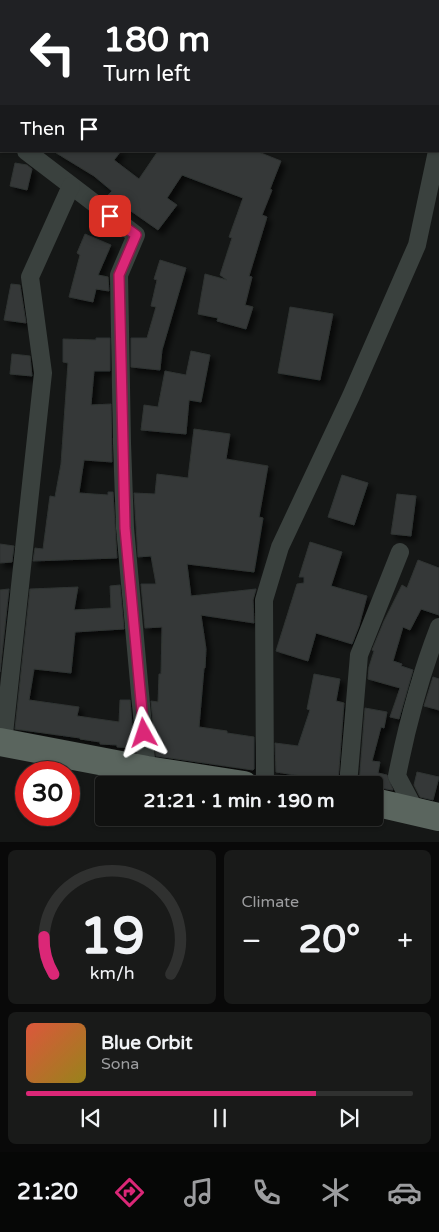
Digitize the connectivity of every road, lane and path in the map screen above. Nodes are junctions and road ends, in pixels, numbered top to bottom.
1 (27, 152) edge
2 (437, 152) edge
3 (71, 186) junction
4 (400, 552) dead end
5 (439, 627) edge
6 (2, 743) edge
7 (147, 770) junction
8 (186, 776) edge
9 (265, 776) edge
10 (349, 776) edge
11 (383, 804) edge
12 (427, 814) edge

1 - 3 street
2 - 9 street
3 - 6 street
3 - 7 street
4 - 10 street
5 - 12 street
6 - 7 highway
7 - 8 highway
11 - 12 highway

